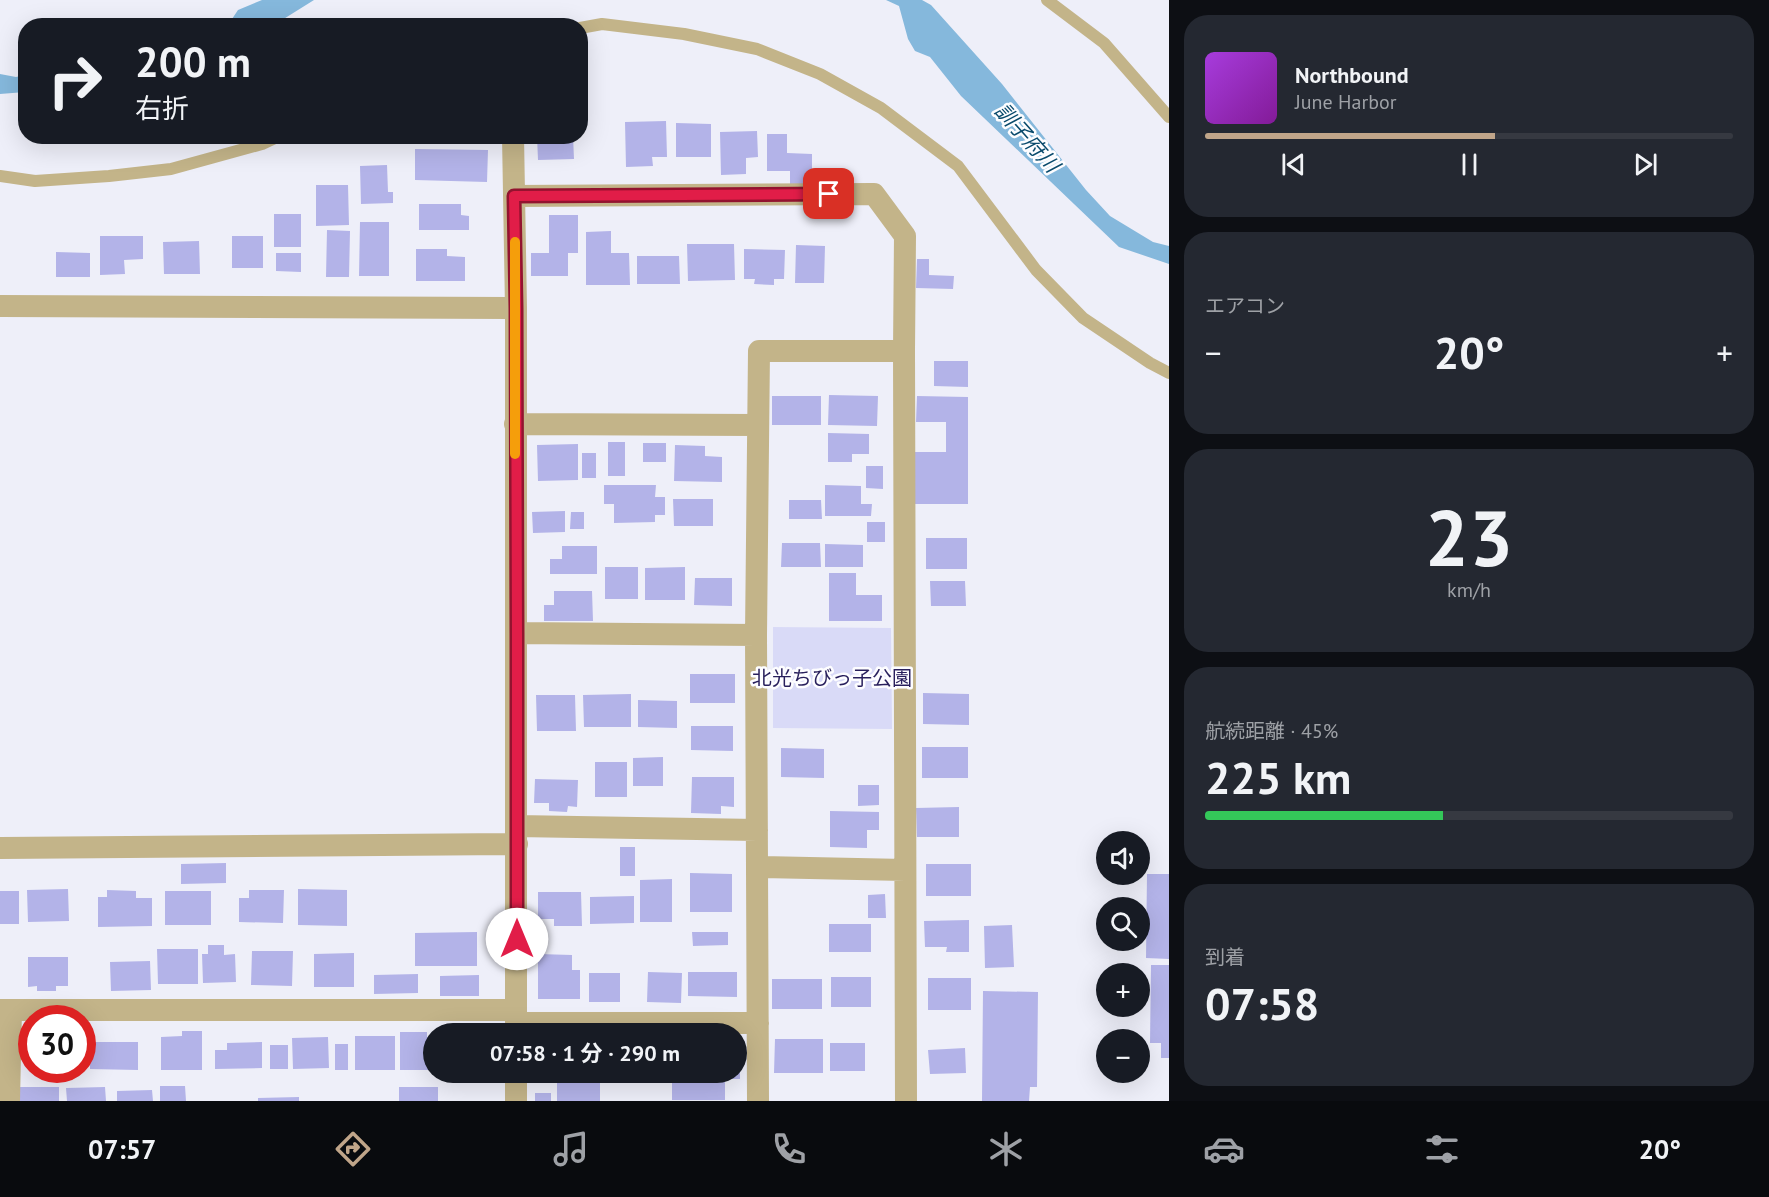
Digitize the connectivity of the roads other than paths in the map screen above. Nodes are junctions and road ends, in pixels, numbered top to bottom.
1 (1047, 0) edge
2 (588, 27) edge
3 (1169, 117) edge
4 (262, 144) edge
5 (513, 144) edge
6 (0, 176) edge
7 (514, 196) junction
8 (0, 306) edge
9 (516, 308) junction
10 (904, 351) junction
11 (1169, 373) edge
12 (515, 424) junction
13 (757, 425) junction
14 (517, 633) junction
15 (756, 635) junction
16 (757, 830) junction
17 (517, 835) junction
18 (0, 848) edge
19 (757, 867) junction
20 (905, 870) junction
21 (5, 1010) edge
22 (516, 1022) edge
23 (758, 1023) junction
24 (516, 1083) edge
25 (9, 1101) edge
26 (516, 1101) edge
27 (758, 1101) edge
28 (906, 1101) edge

1 - 3 lane
2 - 11 lane
4 - 6 lane
5 - 7 street
7 - 9 street
7 - 10 street
8 - 9 street
9 - 12 street
10 - 13 street
10 - 20 street
12 - 13 street
12 - 14 street
13 - 15 street
14 - 15 street
14 - 17 street
15 - 16 street
16 - 17 street
16 - 19 street
17 - 18 street
17 - 22 street
19 - 20 street
19 - 23 street
20 - 28 street
21 - 22 street
21 - 25 street
22 - 23 street
23 - 27 street
24 - 26 street

